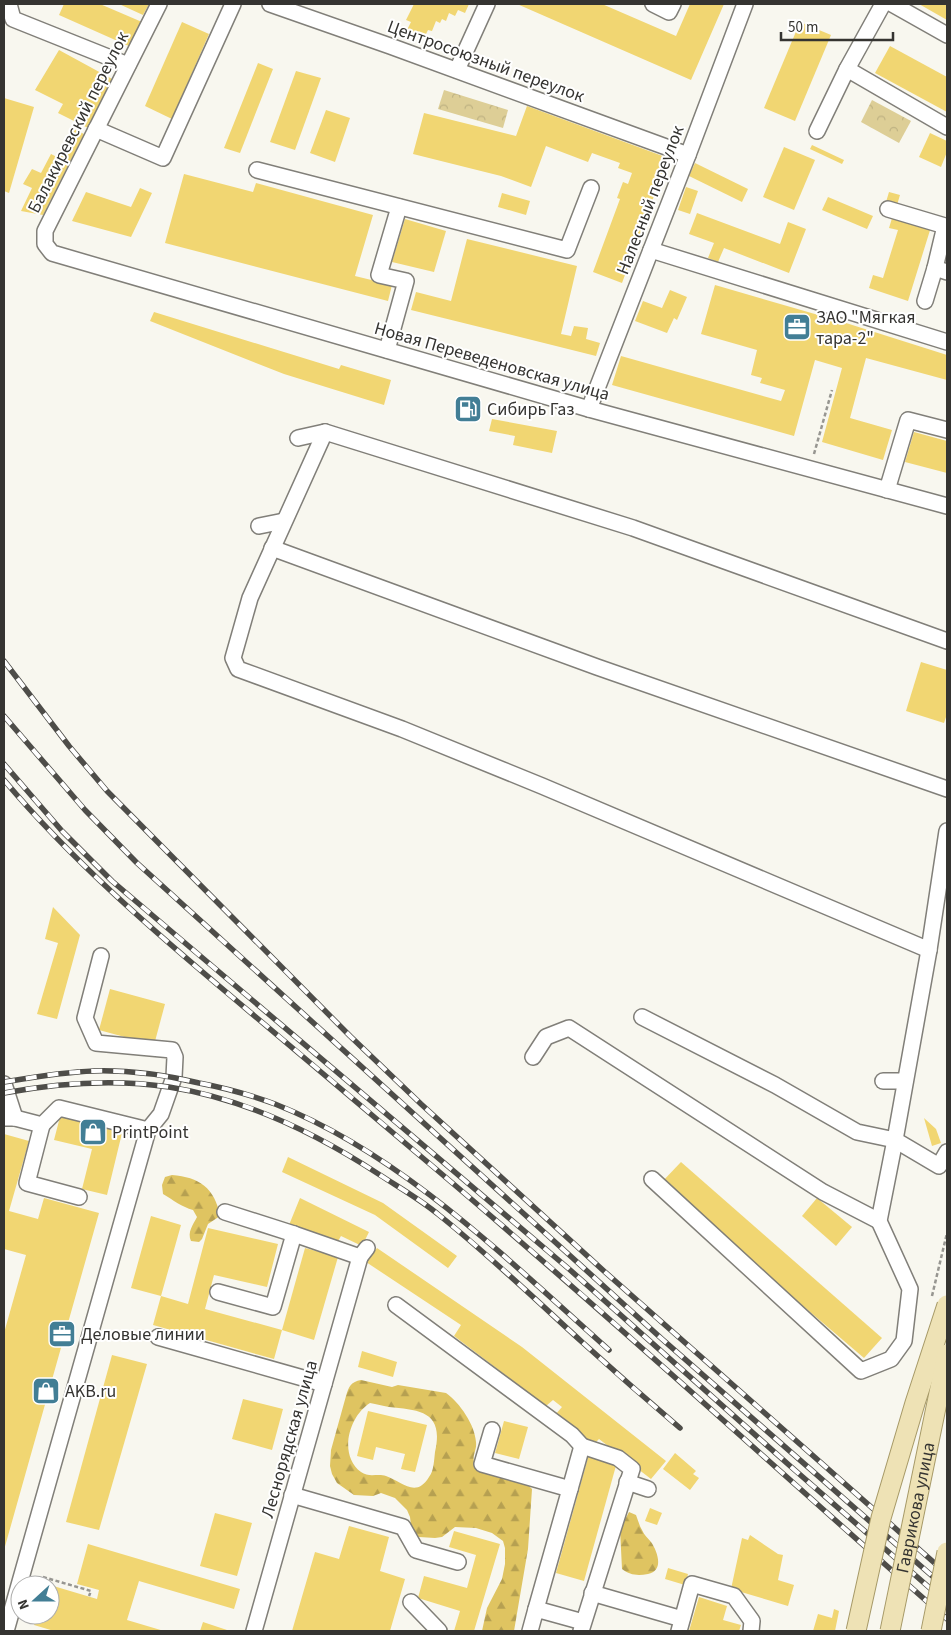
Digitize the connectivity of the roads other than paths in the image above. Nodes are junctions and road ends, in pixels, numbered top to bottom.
1 (9, 4) edge
2 (159, 4) edge
3 (233, 4) edge
4 (270, 4) edge
5 (486, 4) edge
6 (653, 4) edge
7 (673, 4) edge
8 (744, 4) edge
9 (883, 4) edge
10 (892, 4) edge
11 (9, 18) edge
12 (947, 35) edge
13 (128, 65) junction
14 (847, 69) junction
15 (457, 70) junction
16 (947, 127) edge
17 (96, 129) junction
18 (817, 131) dead end
19 (688, 154) junction
20 (257, 170) dead end
21 (591, 188) dead end
22 (399, 207) junction
23 (888, 209) dead end
24 (45, 231) joint
25 (651, 250) junction
26 (941, 270) edge
27 (925, 301) dead end
28 (947, 342) edge
29 (387, 350) junction
30 (589, 409) junction
31 (947, 430) edge
32 (325, 432) junction
33 (298, 438) dead end
34 (887, 490) junction
35 (947, 506) edge
36 (284, 521) junction
37 (259, 526) dead end
38 (272, 548) junction
39 (947, 641) edge
40 (947, 788) edge
41 (947, 831) edge
42 (930, 950) junction
43 (101, 956) dead end
44 (642, 1017) dead end
45 (533, 1057) dead end
46 (906, 1081) junction
47 (883, 1082) dead end
48 (4, 1084) edge
49 (9, 1118) edge
50 (42, 1125) junction
51 (148, 1130) junction
52 (895, 1140) junction
53 (947, 1152) edge
54 (652, 1179) dead end
55 (78, 1197) dead end
56 (225, 1212) dead end
57 (879, 1221) junction
58 (294, 1234) junction
59 (218, 1292) dead end
60 (396, 1305) dead end
61 (947, 1305) edge
62 (158, 1337) dead end
63 (947, 1354) edge
64 (324, 1384) junction
65 (492, 1430) dead end
66 (582, 1446) junction
67 (629, 1476) junction
68 (648, 1488) dead end
69 (570, 1489) junction
70 (292, 1495) junction
71 (947, 1552) edge
72 (458, 1562) dead end
73 (592, 1593) junction
74 (411, 1602) dead end
75 (536, 1609) junction
76 (680, 1625) edge
77 (582, 1627) edge
78 (6, 1631) edge
79 (254, 1631) edge
80 (439, 1631) edge
81 (530, 1631) edge
82 (751, 1631) edge
83 (856, 1631) edge
84 (890, 1631) edge
85 (931, 1631) edge

1 - 11 street
2 - 13 street, Балакиревский переулок
3 - 17 street
4 - 15 street, Центросоюзный переулок
5 - 15 street
6 - 7 street
8 - 19 street, Налесный переулок
9 - 14 street
10 - 12 street
11 - 13 street
13 - 17 street, Балакиревский переулок
14 - 16 street
14 - 18 street
15 - 19 street, Центросоюзный переулок
17 - 24 street, Балакиревский переулок
19 - 25 street, Налесный переулок
20 - 22 street
21 - 22 street
22 - 29 street
23 - 26 street
24 - 29 street, Новая Переведеновская улица
25 - 28 street
25 - 30 street, Налесный переулок
26 - 27 street
29 - 30 street, Новая Переведеновская улица
30 - 34 street, Новая Переведеновская улица
31 - 34 street
32 - 33 street
32 - 36 street
32 - 39 street
34 - 35 street, Новая Переведеновская улица
36 - 37 street
36 - 38 street
38 - 40 street
38 - 42 street
41 - 42 street
42 - 46 street
43 - 51 street
44 - 52 street
45 - 57 street
46 - 47 street
46 - 52 street
48 - 49 street
49 - 50 street
50 - 51 street
50 - 55 street
51 - 78 street
52 - 53 street
52 - 57 street
54 - 57 street
56 - 58 street
58 - 59 street
58 - 64 street, Леснорядская улица
60 - 66 street
61 - 83 main road, bridge
62 - 64 street
63 - 84 main road, Гаврикова улица, bridge
64 - 70 street, Леснорядская улица
65 - 69 street
66 - 67 street
66 - 69 street
67 - 68 street
67 - 73 street
69 - 75 street
70 - 72 street
70 - 79 street, Леснорядская улица
71 - 85 main road, bridge
73 - 76 street
73 - 77 street
74 - 80 street
75 - 77 street
75 - 81 street
76 - 82 street

